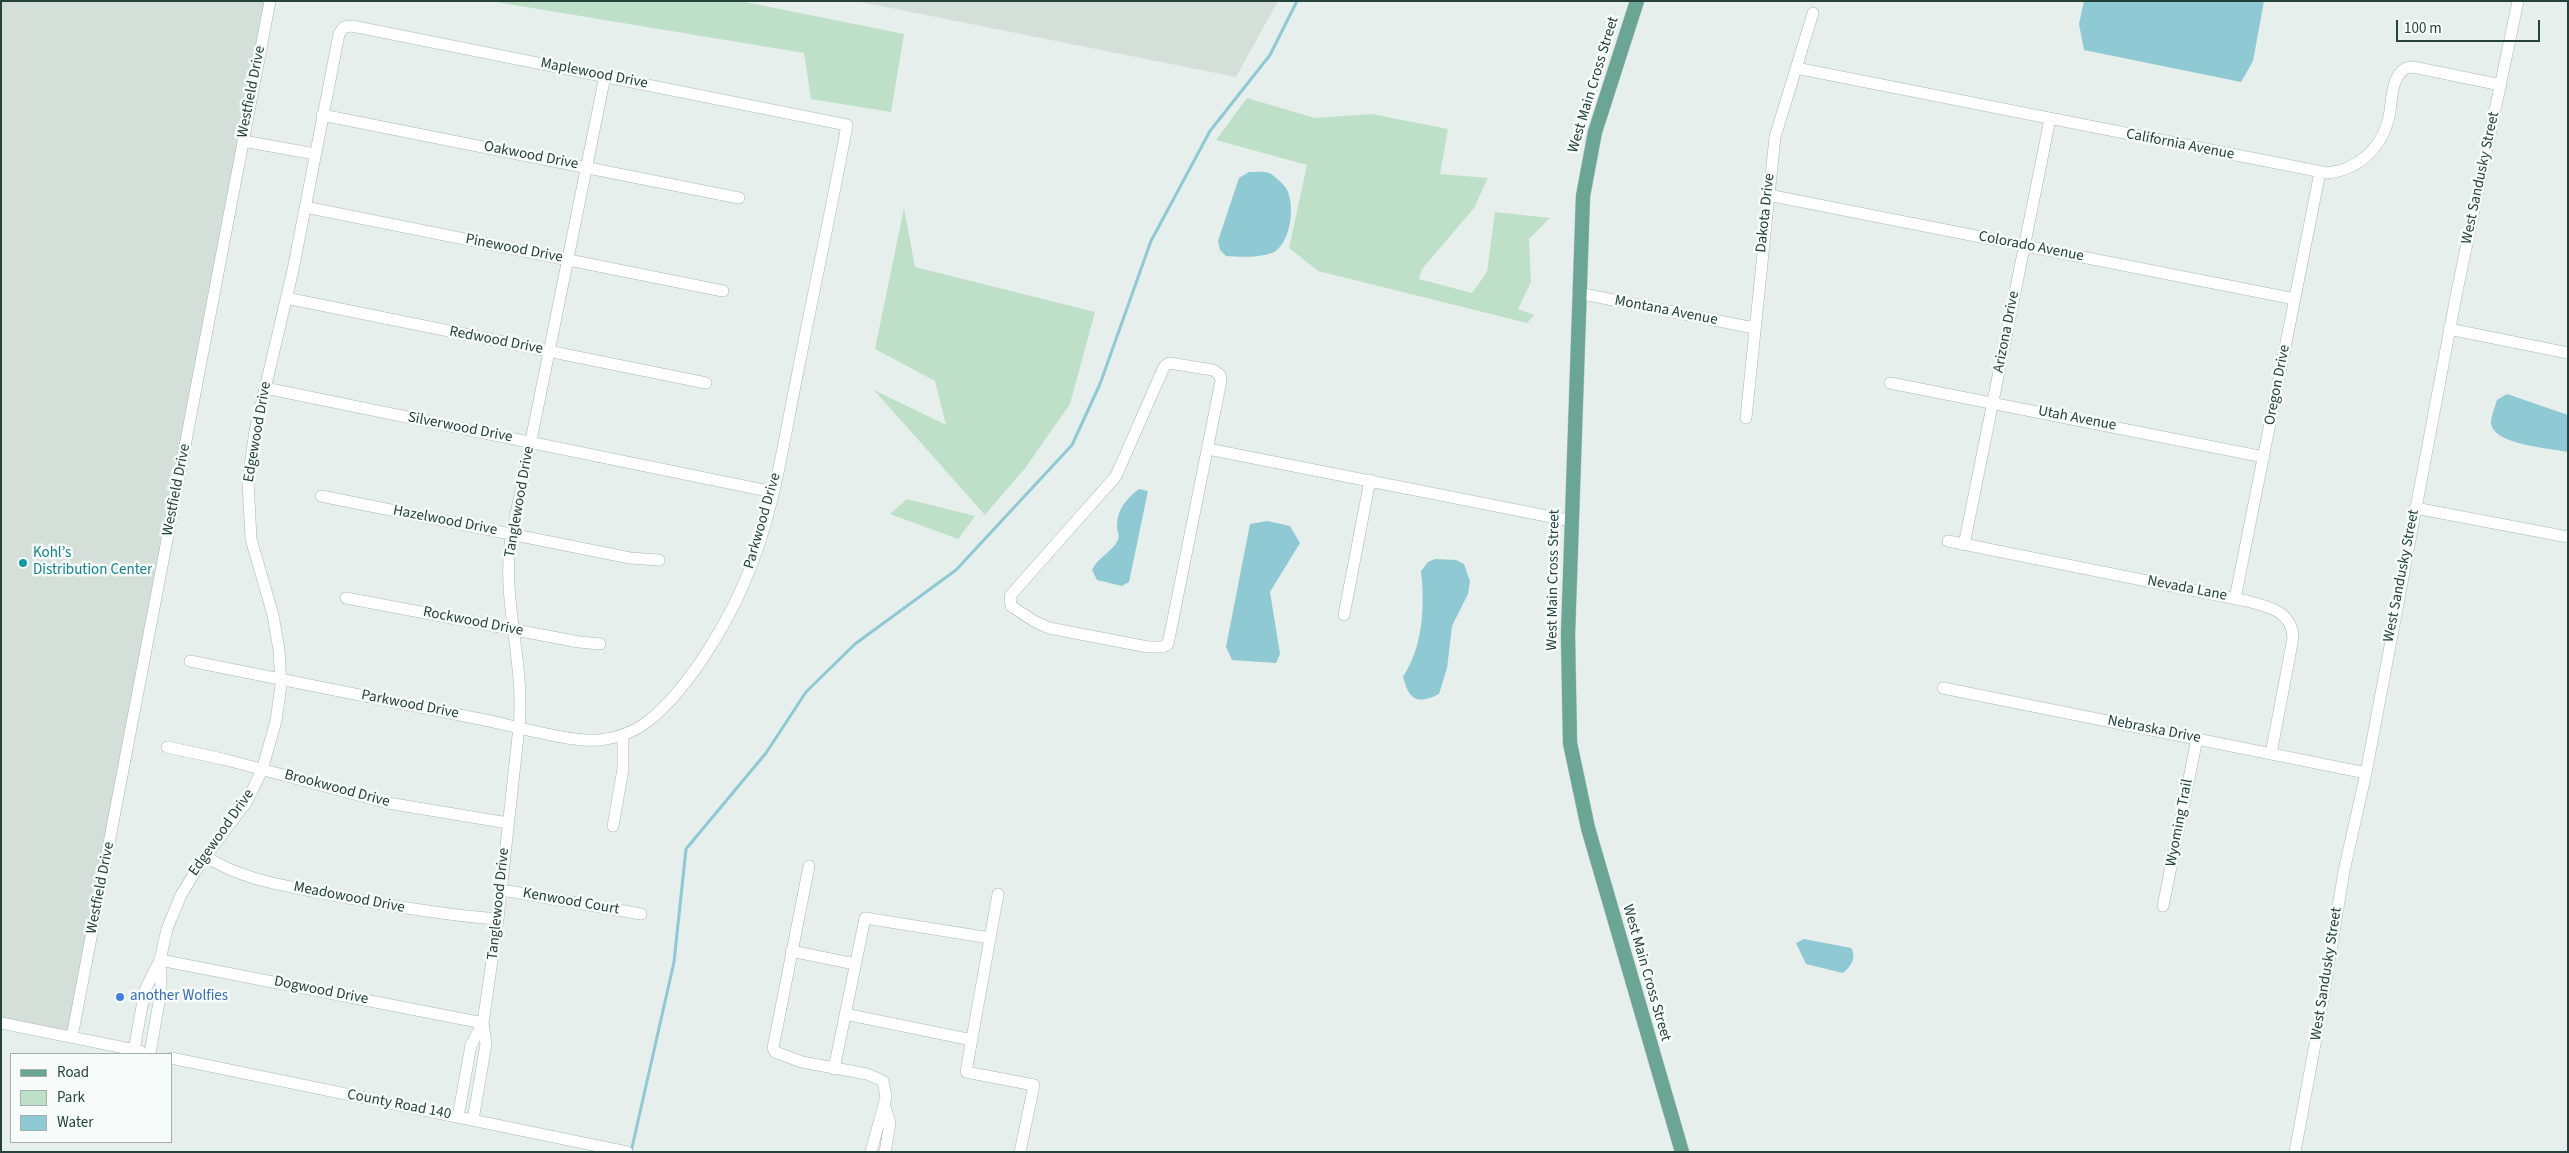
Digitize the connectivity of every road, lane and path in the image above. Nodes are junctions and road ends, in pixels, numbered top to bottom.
1 (270, 1) edge
2 (1637, 1) edge
3 (2518, 1) edge
4 (1813, 13) dead end
5 (342, 29) joint
6 (1796, 68) junction
7 (605, 76) junction
8 (2501, 85) junction
9 (322, 115) junction
10 (2050, 119) junction
11 (847, 125) joint
12 (243, 140) junction
13 (315, 154) junction
14 (586, 168) junction
15 (2320, 172) junction
16 (1768, 196) junction
17 (740, 198) dead end
18 (305, 207) junction
19 (2024, 246) junction
20 (568, 259) junction
21 (723, 291) dead end
22 (1578, 293) junction
23 (286, 298) junction
24 (2295, 299) junction
25 (1754, 328) junction
26 (2449, 329) junction
27 (549, 352) junction
28 (2568, 353) edge
29 (706, 383) dead end
30 (1890, 383) dead end
31 (265, 388) junction
32 (1993, 402) junction
33 (1746, 418) dead end
34 (531, 442) junction
35 (1208, 449) junction
36 (2264, 457) junction
37 (1370, 480) junction
38 (773, 492) junction
39 (321, 496) dead end
40 (2415, 508) junction
41 (1572, 521) junction
42 (512, 534) junction
43 (2568, 537) edge
44 (1948, 541) dead end
45 (1964, 544) junction
46 (659, 560) dead end
47 (346, 598) dead end
48 (2235, 599) junction
49 (1344, 615) dead end
50 (513, 630) junction
51 (600, 644) dead end
52 (190, 660) dead end
53 (281, 679) junction
54 (1943, 688) dead end
55 (519, 727) junction
56 (623, 735) junction
57 (2197, 739) junction
58 (166, 747) dead end
59 (2271, 754) junction
60 (262, 770) junction
61 (2366, 773) junction
62 (508, 824) junction
63 (613, 826) dead end
64 (205, 856) junction
65 (809, 866) dead end
66 (502, 890) junction
67 (998, 894) dead end
68 (2163, 906) dead end
69 (641, 914) dead end
70 (498, 919) junction
71 (990, 938) junction
72 (791, 951) junction
73 (160, 960) junction
74 (855, 964) junction
75 (845, 1014) junction
76 (1, 1023) edge
77 (483, 1023) junction
78 (72, 1037) junction
79 (972, 1040) junction
80 (134, 1050) junction
81 (148, 1053) edge
82 (152, 1053) edge
83 (172, 1058) edge
84 (834, 1069) junction
85 (884, 1104) junction
86 (458, 1117) junction
87 (473, 1120) junction
88 (627, 1152) edge
89 (871, 1152) edge
90 (885, 1152) edge
91 (1020, 1152) edge
92 (1682, 1152) edge
93 (2295, 1152) edge

1 - 12 street, Westfield Drive
2 - 22 main road, West Main Cross Street
3 - 8 street, West Sandusky Street
4 - 6 street, Dakota Drive
5 - 7 street, Maplewood Drive
5 - 9 street, Edgewood Drive
6 - 10 street, California Avenue
6 - 16 street, Dakota Drive
7 - 11 street, Maplewood Drive
7 - 14 street, Tanglewood Drive
8 - 15 street, California Avenue
8 - 26 street, West Sandusky Street
9 - 13 street, Edgewood Drive
9 - 14 street, Oakwood Drive
10 - 15 street, California Avenue
10 - 19 street, Arizona Drive
11 - 38 street, Parkwood Drive
12 - 13 street
12 - 78 street, Westfield Drive
13 - 18 street, Edgewood Drive
14 - 17 street, Oakwood Drive
14 - 20 street, Tanglewood Drive
15 - 24 street, Oregon Drive
16 - 19 street, Colorado Avenue
16 - 25 street, Dakota Drive
18 - 20 street, Pinewood Drive
18 - 23 street, Edgewood Drive
19 - 24 street, Colorado Avenue
19 - 32 street, Arizona Drive
20 - 21 street, Pinewood Drive
20 - 27 street, Tanglewood Drive
22 - 25 street, Montana Avenue
22 - 41 main road, West Main Cross Street
23 - 27 street, Redwood Drive
23 - 31 street, Edgewood Drive
24 - 36 street, Oregon Drive
25 - 33 street, Dakota Drive
26 - 28 street
26 - 40 street, West Sandusky Street
27 - 29 street, Redwood Drive
27 - 34 street, Tanglewood Drive
30 - 32 street, Utah Avenue
31 - 34 street, Silverwood Drive
31 - 53 street, Edgewood Drive
32 - 36 street, Utah Avenue
32 - 45 street, Arizona Drive
34 - 38 street, Silverwood Drive
34 - 42 street, Tanglewood Drive
35 - 35 street
35 - 37 street
36 - 48 street, Oregon Drive
37 - 41 street
37 - 49 street
38 - 56 street, Parkwood Drive
39 - 42 street, Hazelwood Drive
40 - 43 street
40 - 61 street, West Sandusky Street
41 - 92 main road, West Main Cross Street
42 - 46 street, Hazelwood Drive
42 - 50 street, Tanglewood Drive
44 - 45 street, Nevada Lane
45 - 48 street, Nevada Lane
47 - 50 street, Rockwood Drive
48 - 59 street, Nevada Lane
50 - 51 street, Rockwood Drive
50 - 55 street, Tanglewood Drive
52 - 53 street, Parkwood Drive
53 - 55 street, Parkwood Drive
53 - 60 street, Edgewood Drive
54 - 57 street, Nebraska Drive
55 - 56 street, Parkwood Drive
55 - 62 street, Tanglewood Drive
56 - 63 street
57 - 59 street, Nebraska Drive
57 - 68 street, Wyoming Trail
58 - 60 street, Brookwood Drive
59 - 61 street, Nebraska Drive
60 - 62 street, Brookwood Drive
60 - 64 street, Edgewood Drive
61 - 93 street, West Sandusky Street
62 - 66 street, Tanglewood Drive
64 - 70 street, Meadowood Drive
64 - 73 street, Edgewood Drive
65 - 72 street
66 - 69 street, Kenwood Court
66 - 70 street, Tanglewood Drive
67 - 71 street
70 - 77 street, Tanglewood Drive
71 - 74 street
71 - 79 street
72 - 74 street
72 - 84 street
73 - 77 street, Dogwood Drive
73 - 80 street, Edgewood Drive
73 - 82 street, Edgewood Drive
74 - 75 street
75 - 79 street
75 - 84 street
76 - 78 street
77 - 86 street, Tanglewood Drive
77 - 87 street, Tanglewood Drive
78 - 80 street
79 - 91 street
80 - 81 street
83 - 86 street, County Road 140
84 - 85 street
85 - 89 street
85 - 90 street
86 - 87 street, County Road 140
87 - 88 street, County Road 140

